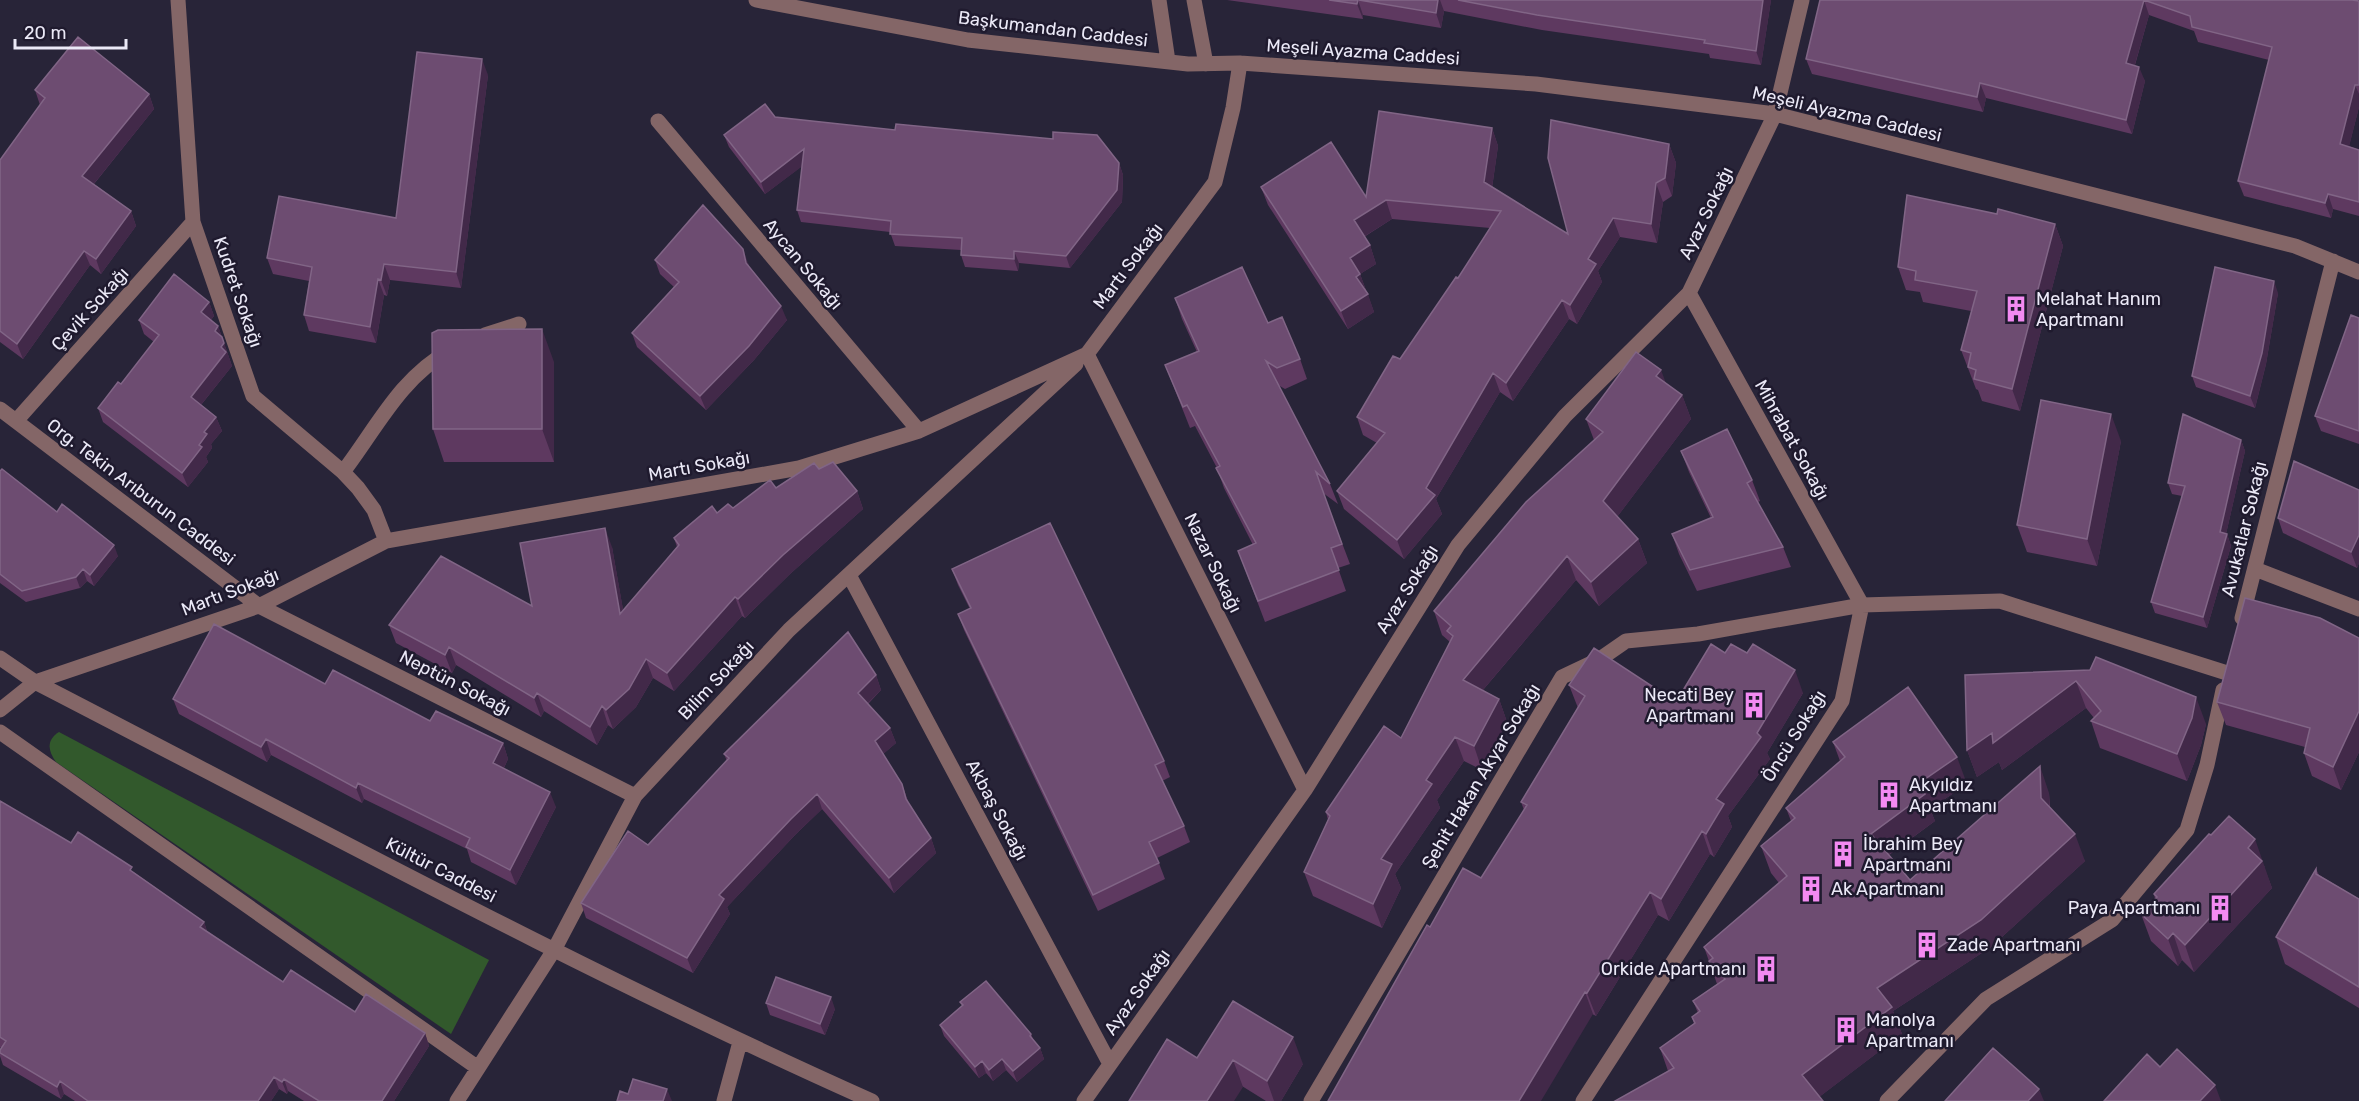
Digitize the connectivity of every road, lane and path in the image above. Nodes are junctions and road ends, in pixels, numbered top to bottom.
1 (178, 0) edge
2 (756, 0) edge
3 (1159, 0) edge
4 (1194, 0) edge
5 (1802, 0) edge
6 (1168, 61) junction
7 (1240, 63) junction
8 (1206, 64) junction
9 (1775, 114) junction
10 (658, 122) dead end
11 (193, 222) junction
12 (2333, 261) junction
13 (2359, 272) edge
14 (1689, 293) junction
15 (519, 324) dead end
16 (1087, 354) junction
17 (0, 410) edge
18 (16, 421) junction
19 (919, 431) junction
20 (343, 472) junction
21 (386, 541) junction
22 (2255, 569) junction
23 (849, 575) junction
24 (1862, 605) junction
25 (259, 606) junction
26 (2359, 609) edge
27 (2236, 638) edge
28 (0, 658) edge
29 (35, 682) junction
30 (0, 710) edge
31 (0, 732) edge
32 (1305, 790) junction
33 (635, 796) junction
34 (554, 950) junction
35 (740, 1042) junction
36 (1110, 1064) junction
37 (478, 1068) junction
38 (457, 1101) edge
39 (724, 1101) edge
40 (872, 1101) edge
41 (1084, 1101) edge
42 (1311, 1101) edge
43 (1583, 1101) edge
44 (1887, 1101) edge

1 - 11 street, Kudret Sokağı
2 - 6 street, Başkumandan Caddesi
3 - 6 street
4 - 8 street
5 - 9 street, Ayaz Sokağı
6 - 8 street, Başkumandan Caddesi
7 - 8 street, Başkumandan Caddesi
7 - 9 street, Meşeli Ayazma Caddesi
7 - 16 street, Martı Sokağı
9 - 12 street, Meşeli Ayazma Caddesi
9 - 14 street, Ayaz Sokağı
10 - 19 street, Aycan Sokağı
11 - 18 street, Çevik Sokağı
11 - 20 street, Kudret Sokağı
12 - 13 street, Meşeli Ayazma Caddesi
12 - 22 street, Avukatlar Sokağı
14 - 24 street, Mihrabat Sokağı
14 - 32 street, Ayaz Sokağı
15 - 20 street
16 - 19 street, Martı Sokağı
16 - 23 street, Bilim Sokağı
16 - 32 street, Nazar Sokağı
17 - 18 street, Org. Tekin Arıburun Caddesi
18 - 25 street, Org. Tekin Arıburun Caddesi
19 - 21 street, Martı Sokağı
20 - 21 street, Kudret Sokağı
21 - 25 street, Martı Sokağı
22 - 26 street
22 - 27 street, Avukatlar Sokağı
23 - 33 street, Bilim Sokağı
23 - 36 street, Akbaş Sokağı
24 - 42 street, Şehit Hakan Akyar Sokağı
24 - 43 street, Öncü Sokağı
24 - 44 street
25 - 29 street, Martı Sokağı
25 - 33 street, Neptün Sokağı
28 - 29 street, Kültür Caddesi
29 - 30 street, Martı Sokağı
29 - 34 street, Kültür Caddesi
31 - 37 street
32 - 36 street, Ayaz Sokağı
33 - 34 street, Bilim Sokağı
34 - 35 street, Kültür Caddesi
34 - 37 street, Bilim Sokağı
35 - 39 street
35 - 40 street, Kültür Caddesi
36 - 41 street, Ayaz Sokağı
37 - 38 street, Bilim Sokağı

